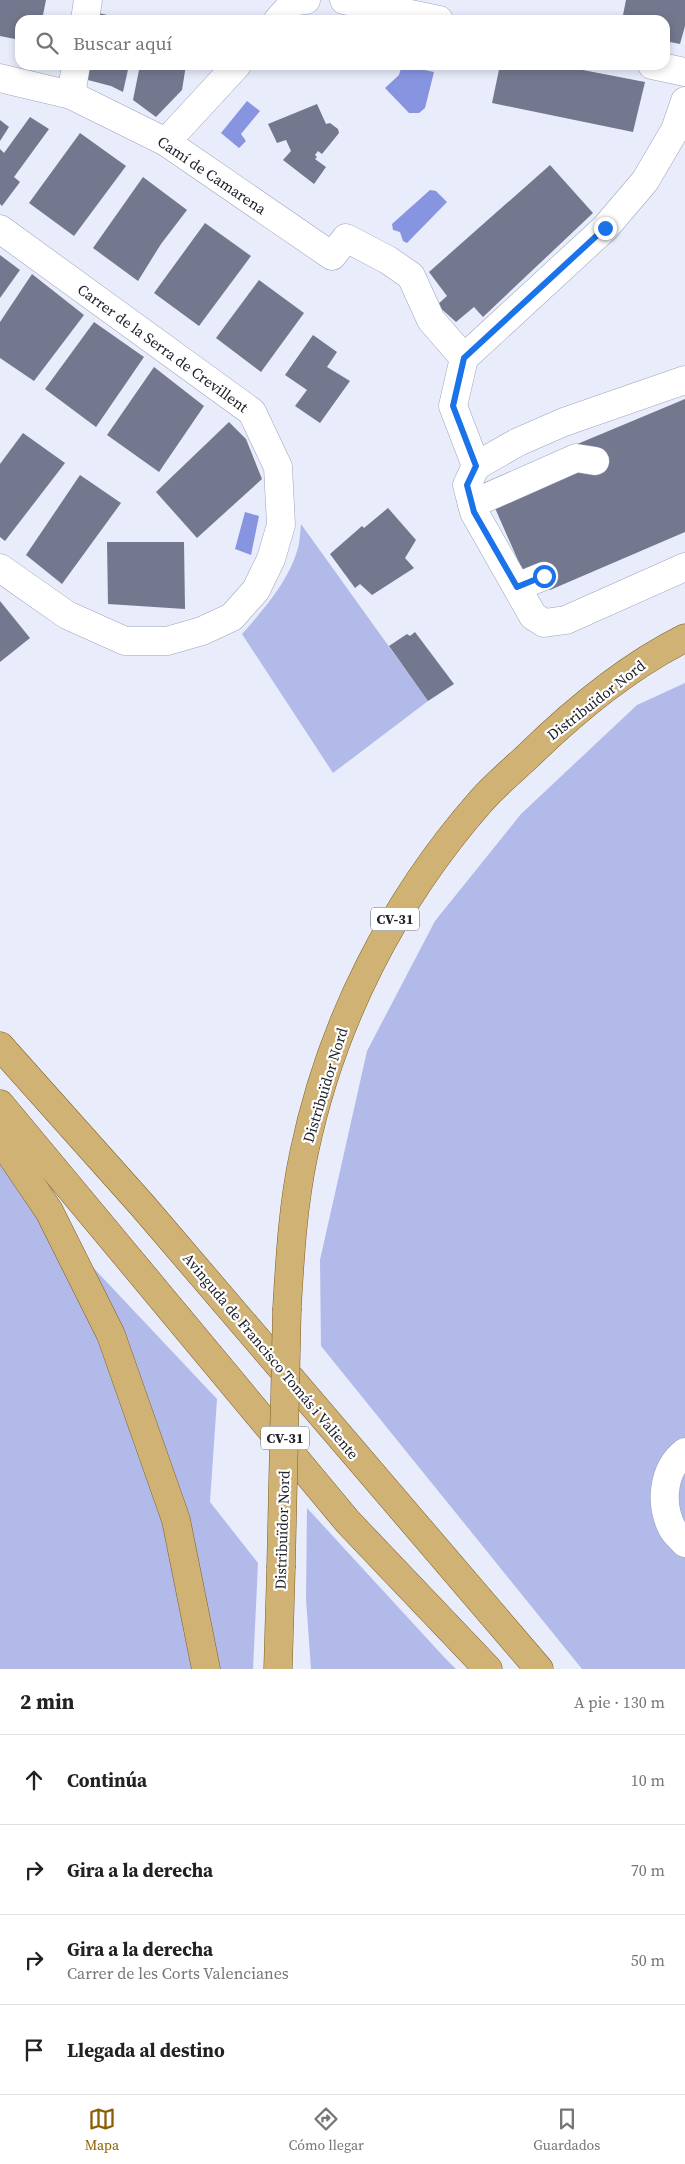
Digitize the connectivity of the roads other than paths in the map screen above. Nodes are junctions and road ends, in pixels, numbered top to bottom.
1 (88, 0) edge
2 (344, 0) edge
3 (85, 15) edge
4 (415, 15) edge
5 (670, 69) edge
6 (75, 70) edge
7 (232, 70) edge
8 (685, 72) edge
9 (0, 78) edge
10 (71, 95) junction
11 (685, 101) edge
12 (166, 142) junction
13 (0, 229) edge
14 (464, 358) junction
15 (685, 380) edge
16 (595, 461) dead end
17 (476, 466) junction
18 (472, 504) junction
19 (685, 567) edge
20 (0, 568) edge
21 (544, 576) dead end
22 (517, 587) junction
23 (685, 638) edge
24 (0, 1046) edge
25 (0, 1104) edge
26 (0, 1139) edge
27 (685, 1452) edge
28 (685, 1543) edge
29 (206, 1669) edge
30 (278, 1669) edge
31 (488, 1669) edge
32 (539, 1669) edge

1 - 3 street
2 - 4 street
5 - 8 street
6 - 10 street
7 - 12 street
9 - 10 street, Camí de Camarena
10 - 12 street, Camí de Camarena
11 - 14 street
12 - 14 street, Camí de Camarena
13 - 20 street, Carrer de la Serra de Crevillent
14 - 17 street
15 - 17 street
16 - 18 street
17 - 18 street
18 - 22 street
19 - 22 street
21 - 22 street
23 - 30 main road, Distribuïdor Nord / CV-31, bridge
24 - 32 main road, Avinguda de Francisco Tomás i Valiente
25 - 31 main road
26 - 29 main road
27 - 28 street

